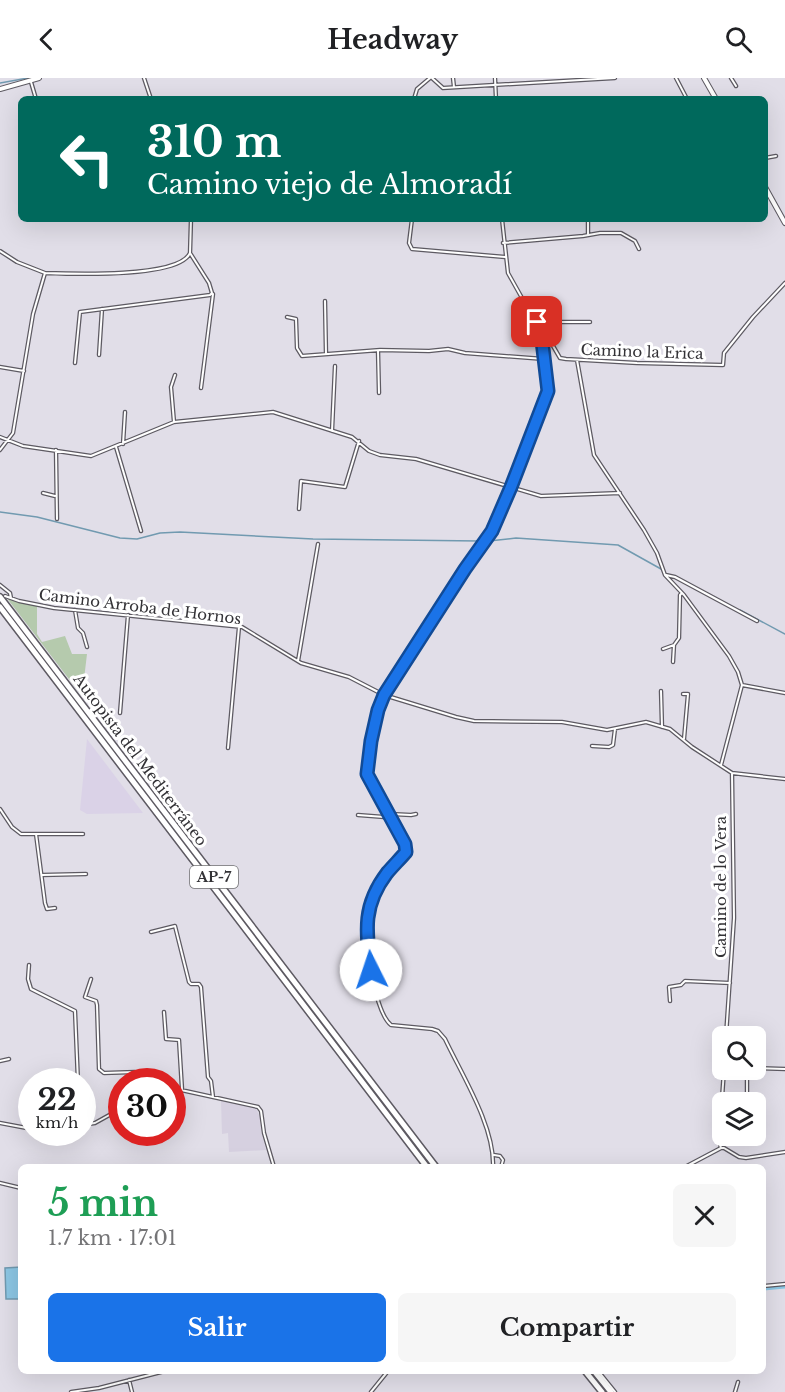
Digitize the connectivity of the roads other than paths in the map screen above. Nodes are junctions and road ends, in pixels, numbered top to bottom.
1 (39, 78) edge
2 (144, 78) edge
3 (453, 78) edge
4 (495, 78) edge
5 (529, 78) edge
6 (615, 78) edge
7 (676, 78) edge
8 (704, 78) edge
9 (731, 78) edge
10 (432, 79) edge
11 (31, 80) junction
12 (560, 80) edge
13 (529, 84) junction
14 (496, 86) junction
15 (736, 86) dead end
16 (454, 88) junction
17 (0, 89) edge
18 (35, 96) edge
19 (150, 96) edge
20 (415, 96) edge
21 (496, 96) edge
22 (685, 96) edge
23 (714, 96) edge
24 (776, 156) dead end
25 (768, 157) edge
26 (768, 192) edge
27 (191, 222) edge
28 (412, 222) edge
29 (502, 222) edge
30 (588, 222) edge
31 (785, 223) edge
32 (588, 235) junction
33 (503, 243) junction
34 (639, 249) dead end
35 (0, 251) edge
36 (190, 253) junction
37 (505, 257) junction
38 (45, 273) junction
39 (785, 283) edge
40 (212, 293) junction
41 (325, 301) dead end
42 (102, 309) junction
43 (287, 317) dead end
44 (537, 322) junction
45 (590, 322) dead end
46 (541, 332) junction
47 (378, 350) junction
48 (326, 354) junction
49 (99, 355) dead end
50 (544, 359) junction
51 (577, 360) junction
52 (75, 363) dead end
53 (335, 366) dead end
54 (0, 367) edge
55 (24, 371) junction
56 (175, 375) dead end
57 (201, 388) dead end
58 (379, 393) dead end
59 (125, 412) dead end
60 (174, 422) junction
61 (332, 431) junction
62 (0, 437) edge
63 (8, 440) junction
64 (359, 441) junction
65 (123, 444) junction
66 (116, 446) junction
67 (0, 450) edge
68 (56, 450) junction
69 (511, 487) junction
70 (43, 493) dead end
71 (620, 493) junction
72 (56, 496) junction
73 (299, 509) dead end
74 (57, 519) dead end
75 (141, 531) dead end
76 (318, 544) dead end
77 (666, 575) junction
78 (0, 585) edge
79 (682, 593) junction
80 (2, 596) edge
81 (10, 598) junction
82 (0, 607) edge
83 (75, 610) junction
84 (128, 615) junction
85 (757, 621) dead end
86 (239, 627) junction
87 (674, 645) junction
88 (87, 647) dead end
89 (663, 649) dead end
90 (298, 661) junction
91 (673, 662) dead end
92 (742, 685) junction
93 (661, 691) dead end
94 (785, 693) edge
95 (683, 694) dead end
96 (384, 695) junction
97 (120, 713) dead end
98 (662, 727) junction
99 (615, 729) junction
100 (684, 741) junction
101 (592, 746) dead end
102 (228, 748) dead end
103 (721, 765) junction
104 (732, 773) junction
105 (785, 779) edge
106 (0, 809) edge
107 (4, 814) junction
108 (416, 814) dead end
109 (389, 815) junction
110 (358, 816) dead end
111 (0, 817) edge
112 (34, 833) junction
113 (83, 834) dead end
114 (86, 874) dead end
115 (42, 875) junction
116 (55, 908) dead end
117 (151, 932) dead end
118 (29, 965) dead end
119 (91, 979) dead end
120 (730, 983) junction
121 (670, 1001) dead end
122 (164, 1012) dead end
123 (727, 1026) edge
124 (9, 1059) dead end
125 (0, 1061) edge
126 (77, 1068) edge
127 (181, 1068) edge
128 (766, 1068) edge
129 (785, 1069) edge
130 (108, 1073) edge
131 (186, 1090) edge
132 (213, 1097) junction
133 (0, 1123) edge
134 (18, 1126) edge
135 (721, 1148) joint
136 (785, 1152) edge
137 (494, 1155) junction
138 (273, 1164) edge
139 (425, 1164) edge
140 (434, 1164) edge
141 (493, 1164) edge
142 (502, 1164) edge
143 (691, 1164) edge
144 (0, 1183) edge
145 (18, 1187) edge
146 (785, 1284) edge
147 (766, 1286) edge
148 (153, 1374) edge
149 (386, 1374) edge
150 (587, 1374) edge
151 (598, 1374) edge
152 (129, 1380) junction
153 (738, 1383) dead end
154 (71, 1392) edge
155 (132, 1392) edge
156 (371, 1392) edge
157 (602, 1392) edge
158 (613, 1392) edge
159 (735, 1392) edge

1 - 11 street
2 - 19 street
3 - 16 street
4 - 14 street
5 - 13 street
6 - 12 street
7 - 22 street
8 - 23 street
9 - 15 street
10 - 16 street
10 - 20 street
11 - 17 street
11 - 18 street
12 - 13 street
13 - 14 street
14 - 16 street
14 - 21 street
24 - 25 street
26 - 31 street
27 - 36 street
28 - 37 street
29 - 33 street
30 - 32 street
32 - 33 street
32 - 34 street
33 - 37 street
35 - 38 street
36 - 38 street
36 - 40 street
37 - 44 street
38 - 55 street
39 - 51 street, Camino la Erica
40 - 42 street
40 - 57 street
41 - 48 street
42 - 49 street
42 - 52 street
43 - 48 street
44 - 45 street
44 - 46 street
46 - 50 street
46 - 51 street, Camino la Erica
47 - 48 street
47 - 50 street
47 - 58 street
50 - 69 street
51 - 71 street
53 - 61 street
54 - 55 street
55 - 63 street
56 - 60 street
59 - 65 street
60 - 61 street
60 - 65 street
61 - 64 street
62 - 63 street
63 - 67 street
63 - 68 street
64 - 69 street
64 - 73 street
65 - 66 street
66 - 68 street
66 - 75 street
68 - 72 street
69 - 71 street
69 - 96 street
70 - 72 street
71 - 77 street
72 - 74 street
76 - 90 street
77 - 79 street
77 - 85 street
78 - 81 street
79 - 87 street
79 - 92 street
80 - 81 street, Camino Arroba de Hornos
80 - 140 highway, Autopista del Mediterráneo / AP-7
81 - 83 street, Camino Arroba de Hornos
82 - 139 highway, Autopista del Mediterráneo / AP-7
83 - 84 street, Camino Arroba de Hornos
83 - 88 street
84 - 86 street, Camino Arroba de Hornos
84 - 97 street
86 - 90 street, Camino Arroba de Hornos
86 - 102 street
87 - 89 street
87 - 91 street
90 - 96 street, Camino Arroba de Hornos
92 - 94 street
92 - 103 street
93 - 98 street
95 - 100 street
96 - 99 street, Camino Arroba de Hornos
96 - 109 street
98 - 99 street, Camino Arroba de Hornos
98 - 100 street, Camino Arroba de Hornos
99 - 101 street
100 - 103 street, Camino Arroba de Hornos
103 - 104 street, Camino Arroba de Hornos
104 - 105 street, Camino Arroba de Hornos
104 - 120 street, Camino de lo Vera
106 - 107 street
107 - 111 street
107 - 112 street
108 - 109 street
109 - 110 street
109 - 137 street
112 - 113 street
112 - 115 street
114 - 115 street
115 - 116 street
117 - 132 street
118 - 126 street
119 - 130 street
120 - 121 street
120 - 123 street, Camino de lo Vera
122 - 127 street
124 - 125 street
128 - 129 street
131 - 132 street
132 - 138 street
133 - 134 street
135 - 136 street
135 - 143 street
137 - 141 street
137 - 142 street
144 - 145 street
146 - 147 street
148 - 152 street
149 - 156 street
150 - 157 highway
151 - 158 highway
152 - 154 street
152 - 155 street
153 - 159 street

